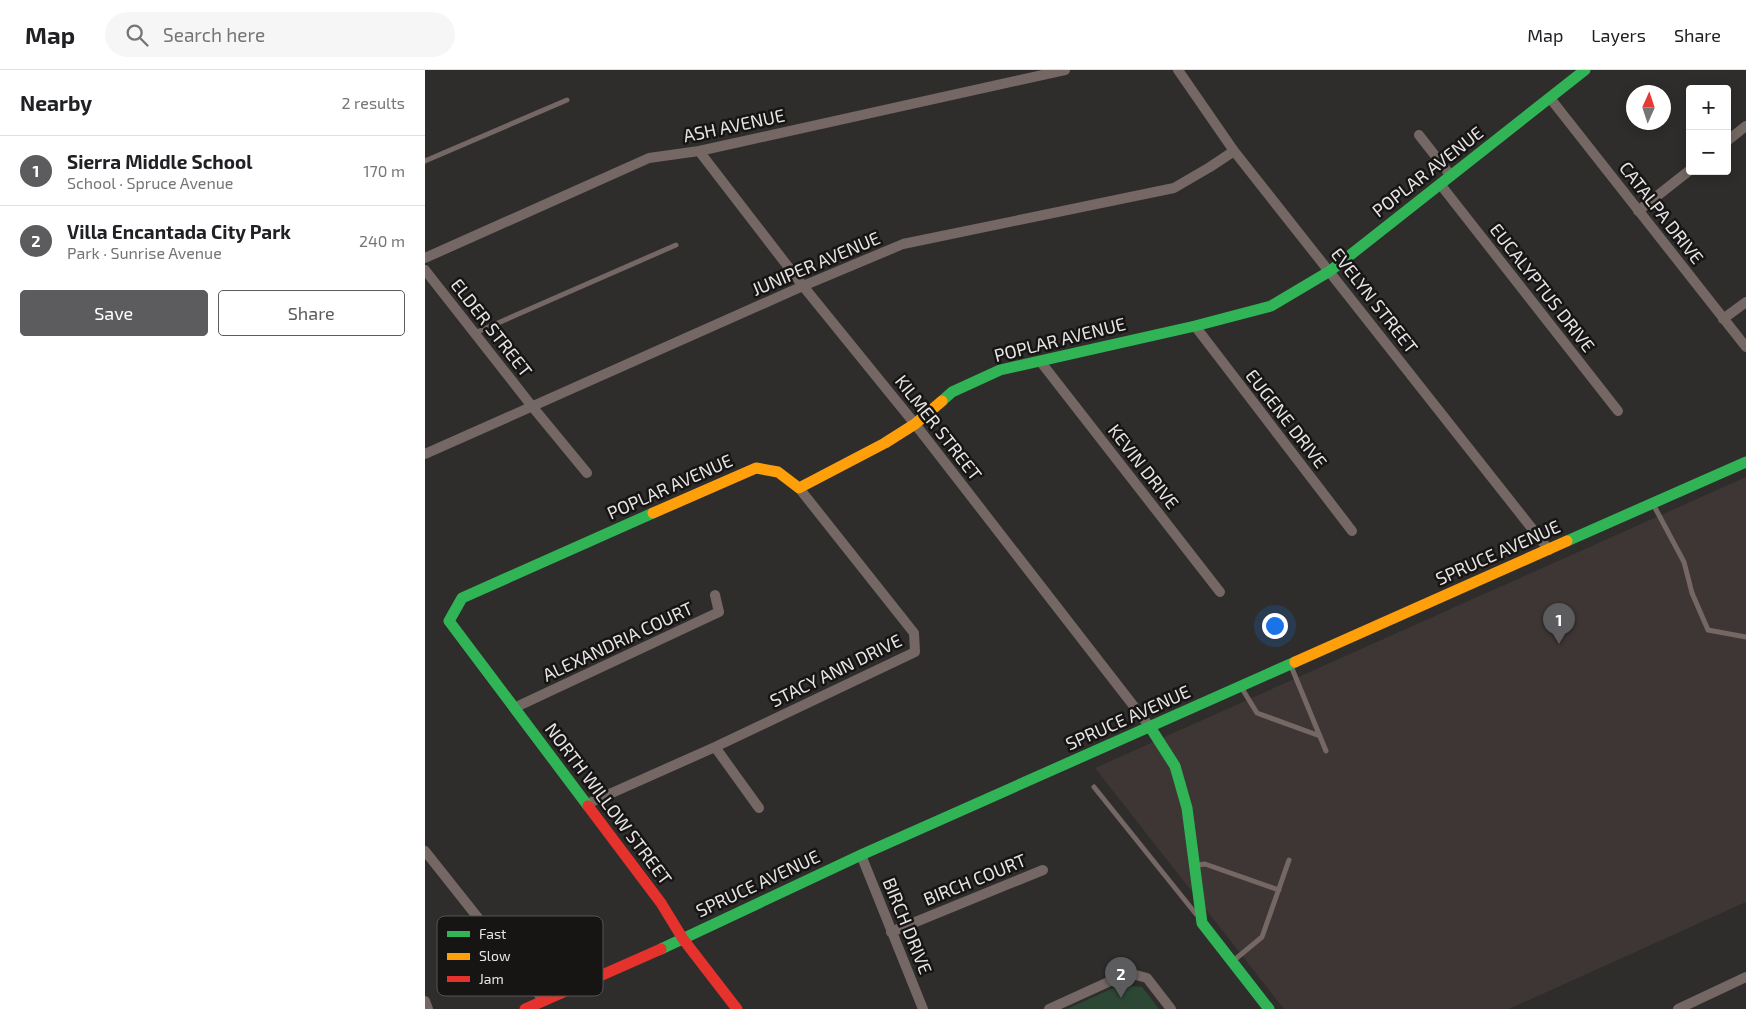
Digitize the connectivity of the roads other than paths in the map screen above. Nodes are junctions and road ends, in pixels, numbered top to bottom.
1 (1065, 70) edge
2 (1178, 70) edge
3 (1585, 70) edge
4 (1550, 98) junction
5 (567, 100) dead end
6 (1746, 126) edge
7 (1419, 135) dead end
8 (1731, 138) edge
9 (1234, 150) junction
10 (699, 151) junction
11 (425, 161) edge
12 (1686, 173) edge
13 (1451, 176) junction
14 (1441, 184) junction
15 (1638, 211) junction
16 (676, 245) dead end
17 (425, 258) edge
18 (425, 270) edge
19 (1330, 271) junction
20 (803, 286) junction
21 (1746, 302) edge
22 (1723, 319) junction
23 (1195, 326) junction
24 (475, 333) junction
25 (1746, 347) edge
26 (1040, 362) junction
27 (531, 406) junction
28 (1618, 411) dead end
29 (915, 424) junction
30 (425, 454) edge
31 (1746, 462) edge
32 (587, 473) dead end
33 (799, 488) junction
34 (1653, 504) junction
35 (1352, 531) dead end
36 (1549, 550) junction
37 (1220, 592) dead end
38 (715, 595) dead end
39 (449, 621) joint
40 (1746, 637) edge
41 (1291, 665) junction
42 (1241, 687) junction
43 (514, 708) junction
44 (1150, 727) junction
45 (1320, 736) junction
46 (715, 747) junction
47 (1326, 751) dead end
48 (1094, 787) dead end
49 (587, 804) junction
50 (759, 808) dead end
51 (425, 851) edge
52 (861, 855) junction
53 (1289, 860) dead end
54 (1194, 865) junction
55 (1043, 870) dead end
56 (1279, 890) junction
57 (477, 916) edge
58 (1202, 922) junction
59 (891, 932) junction
60 (683, 939) junction
61 (1233, 962) junction
62 (603, 975) edge
63 (1746, 977) edge
64 (540, 996) edge
65 (555, 996) edge
66 (425, 1001) edge
67 (544, 1001) junction
68 (428, 1009) edge
69 (525, 1009) edge
70 (737, 1009) edge
71 (923, 1009) edge
72 (1049, 1009) edge
73 (1171, 1009) edge
74 (1269, 1009) edge
75 (1678, 1009) edge

1 - 10 street, ASH AVENUE
2 - 9 street, EVELYN STREET
3 - 4 street, POPLAR AVENUE
4 - 13 street, POPLAR AVENUE
4 - 15 street, CATALPA DRIVE
5 - 11 lane
6 - 8 street
7 - 13 street
9 - 19 street, EVELYN STREET
9 - 20 street, JUNIPER AVENUE
10 - 17 street, ASH AVENUE
10 - 20 street, KILMER STREET
12 - 15 street
13 - 14 street, POPLAR AVENUE
14 - 19 street, POPLAR AVENUE
14 - 28 street, EUCALYPTUS DRIVE
15 - 22 street, CATALPA DRIVE
16 - 24 lane
18 - 24 street, ELDER STREET
19 - 23 street, POPLAR AVENUE
19 - 36 street, EVELYN STREET
20 - 27 street, JUNIPER AVENUE
20 - 29 street, KILMER STREET
21 - 22 street
22 - 25 street, CATALPA DRIVE
23 - 26 street, POPLAR AVENUE
23 - 35 street, EUGENE DRIVE
24 - 27 street, ELDER STREET
26 - 29 street, POPLAR AVENUE
26 - 37 street, KEVIN DRIVE
27 - 30 street, JUNIPER AVENUE
27 - 32 street, ELDER STREET
29 - 33 street, POPLAR AVENUE
29 - 44 street, KILMER STREET
31 - 34 street, SPRUCE AVENUE
33 - 39 street, POPLAR AVENUE
33 - 46 street, STACY ANN DRIVE
34 - 36 street, SPRUCE AVENUE
34 - 40 lane
36 - 41 street, SPRUCE AVENUE
38 - 43 street, ALEXANDRIA COURT
39 - 43 street, NORTH WILLOW STREET
41 - 42 street, SPRUCE AVENUE
41 - 45 lane
42 - 44 street, SPRUCE AVENUE
42 - 45 lane
43 - 49 street, NORTH WILLOW STREET
44 - 52 street, SPRUCE AVENUE
44 - 54 street
45 - 47 lane
46 - 49 street, STACY ANN DRIVE
46 - 50 street
48 - 58 lane
49 - 60 street, NORTH WILLOW STREET
51 - 57 street
52 - 59 street, BIRCH DRIVE
52 - 60 street, SPRUCE AVENUE
53 - 56 lane
54 - 56 lane
54 - 58 street
55 - 59 street, BIRCH COURT
56 - 61 lane
58 - 61 street
59 - 71 street, BIRCH DRIVE
60 - 62 street, SPRUCE AVENUE
60 - 70 street, NORTH WILLOW STREET
61 - 74 street
63 - 75 street
64 - 67 street
65 - 67 street, SPRUCE AVENUE
66 - 68 street
67 - 69 street, SPRUCE AVENUE
72 - 73 street

